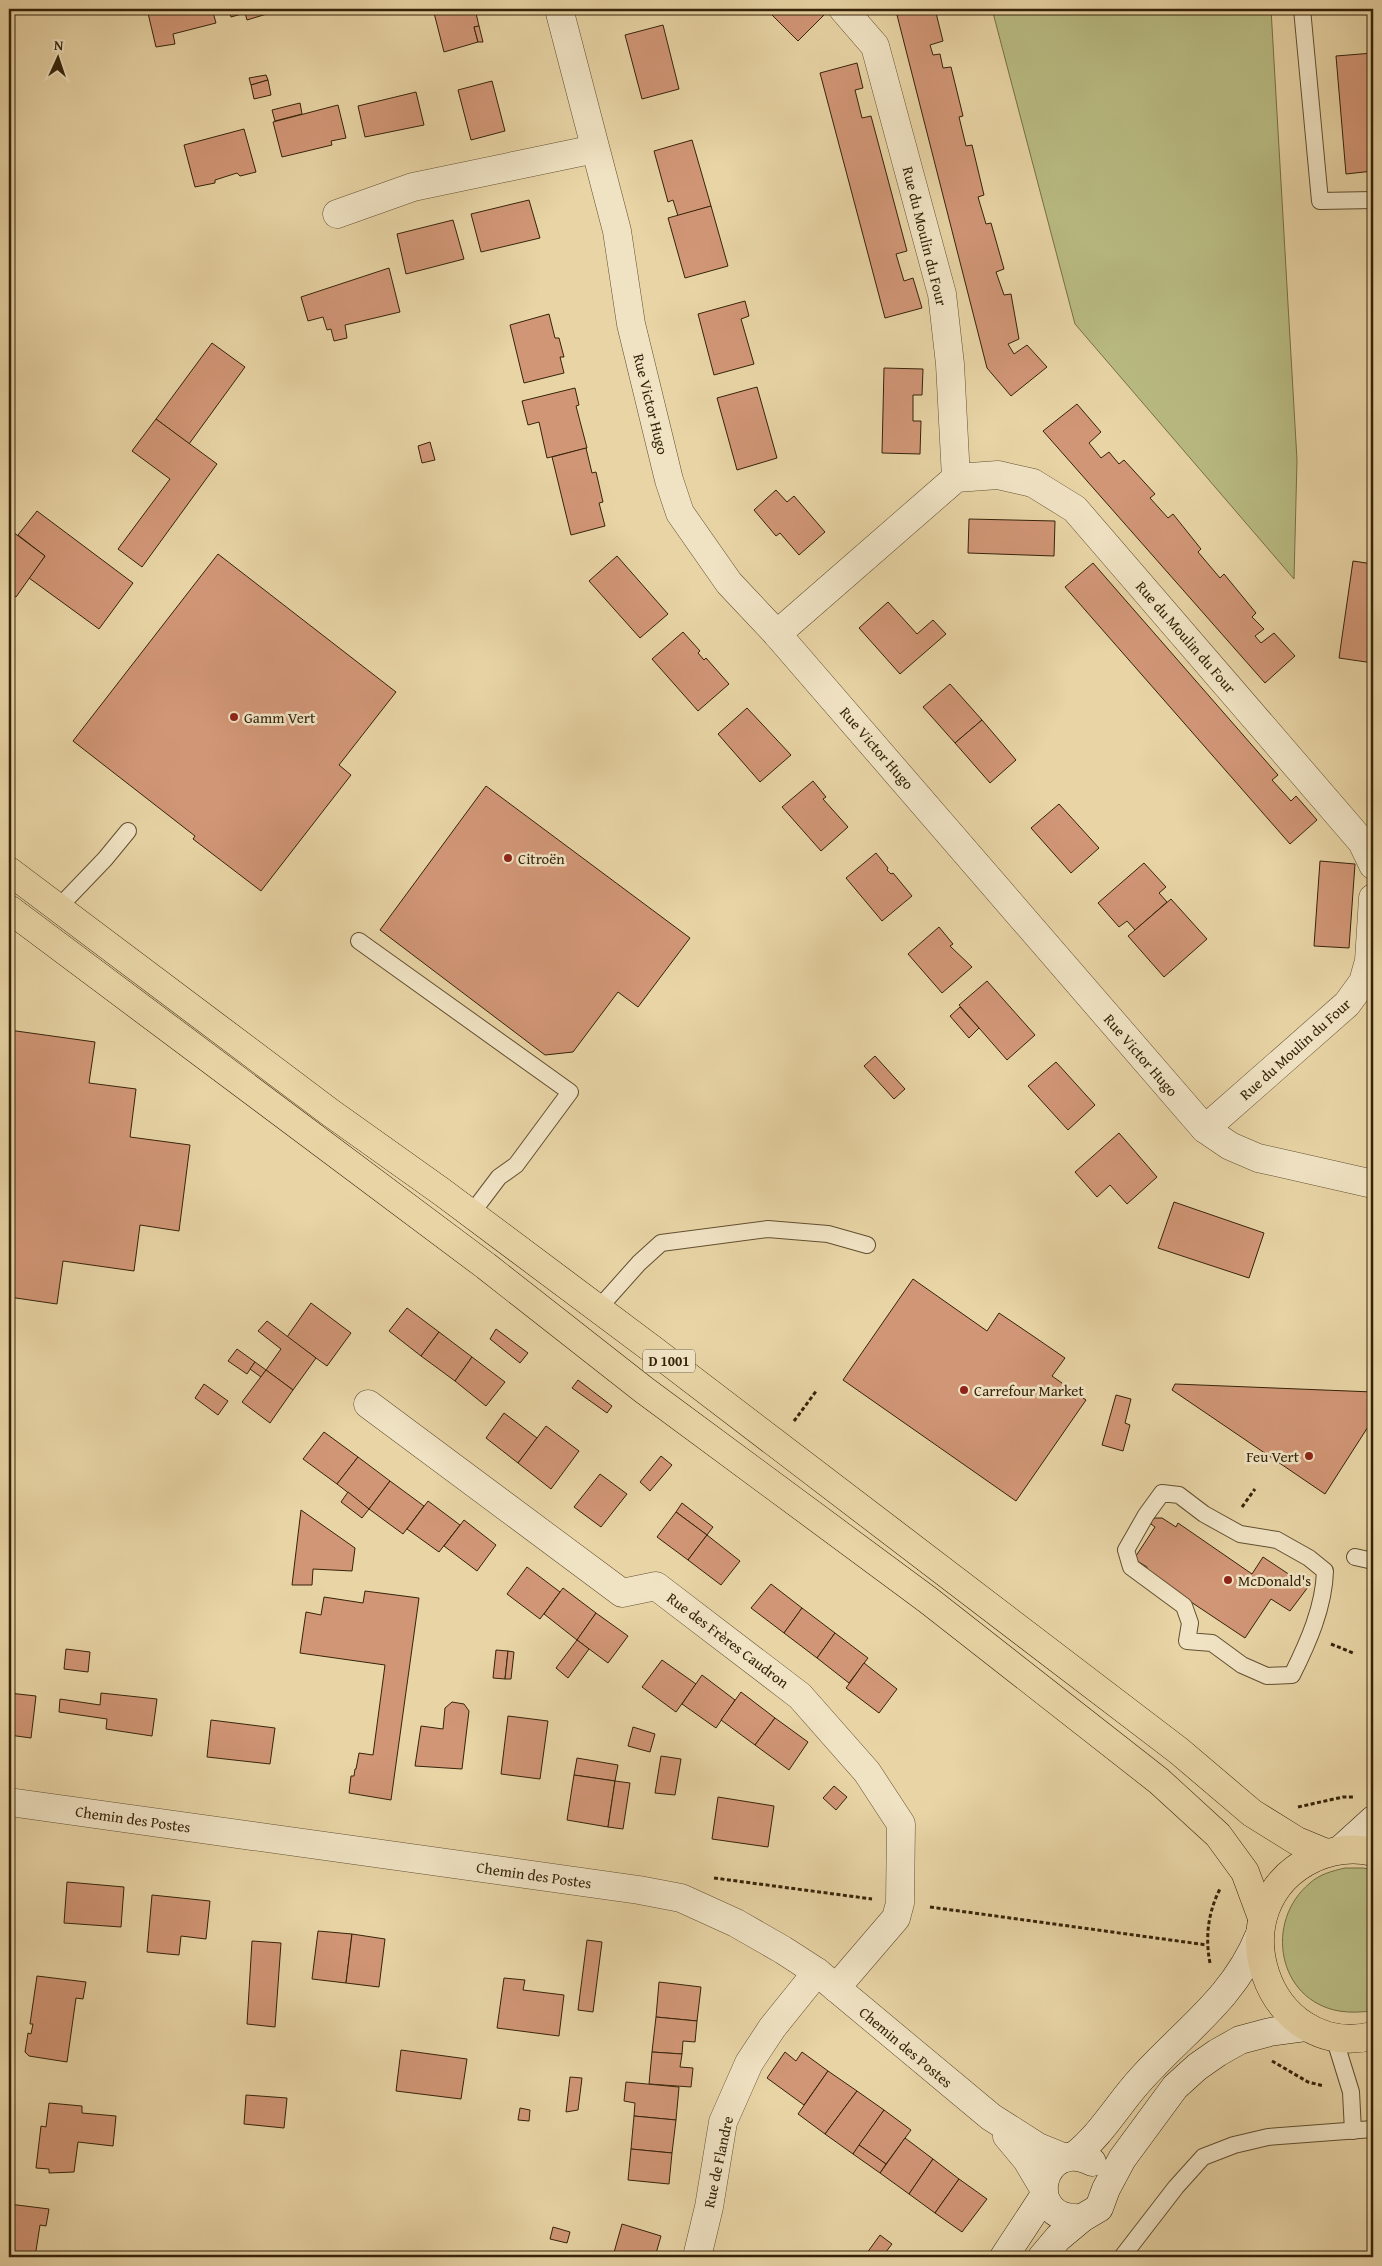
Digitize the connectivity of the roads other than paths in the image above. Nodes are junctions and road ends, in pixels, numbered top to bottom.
1 (559, 9) edge
2 (843, 9) edge
3 (1302, 9) edge
4 (595, 149) junction
5 (1373, 200) edge
6 (337, 214) dead end
7 (956, 478) junction
8 (777, 634) junction
9 (128, 831) dead end
10 (1373, 865) edge
11 (9, 871) edge
12 (1373, 898) edge
13 (58, 908) junction
14 (9, 909) edge
15 (359, 941) dead end
16 (1205, 1129) junction
17 (1373, 1184) edge
18 (471, 1214) junction
19 (867, 1245) dead end
20 (601, 1311) junction
21 (368, 1404) dead end
22 (1355, 1556) dead end
23 (1373, 1561) edge
24 (1187, 1641) joint
25 (9, 1802) edge
26 (1373, 1820) edge
27 (1333, 1852) junction
28 (1373, 1852) edge
29 (1261, 1927) junction
30 (826, 1980) junction
31 (1307, 2027) junction
32 (1373, 2036) edge
33 (1334, 2037) junction
34 (991, 2117) junction
35 (1373, 2129) edge
36 (1353, 2131) junction
37 (1070, 2157) junction
38 (1106, 2189) junction
39 (1044, 2191) junction
40 (1082, 2218) junction
41 (697, 2257) edge
42 (1004, 2257) edge
43 (1042, 2257) edge
44 (1122, 2257) edge

1 - 4 street, Rue Victor Hugo
2 - 7 street, Rue du Moulin du Four
3 - 5 lane
4 - 6 street
4 - 8 street, Rue Victor Hugo
7 - 8 street
7 - 10 street, Rue du Moulin du Four
8 - 16 street, Rue Victor Hugo
9 - 13 lane
11 - 13 main road, D 1001
12 - 16 street, Rue du Moulin du Four
13 - 18 main road, D 1001
14 - 29 main road, D 1001
15 - 18 lane
16 - 17 street, Rue Victor Hugo
18 - 20 main road, D 1001
19 - 20 lane
20 - 27 main road, D 1001
21 - 30 street, Rue des Frères Caudron
22 - 23 lane
24 - 24 lane
25 - 30 street, Chemin des Postes
26 - 27 street
27 - 28 main road
27 - 29 main road
29 - 31 main road
29 - 37 street
30 - 34 street, Chemin des Postes
30 - 41 street, Rue de Flandre
31 - 33 main road
31 - 38 street
32 - 33 main road
33 - 36 lane
34 - 37 street, Chemin des Postes
34 - 39 street, Chemin des Postes
35 - 36 lane
36 - 44 lane
37 - 38 street
37 - 39 street
38 - 40 street
39 - 40 street
39 - 42 street
40 - 43 street

